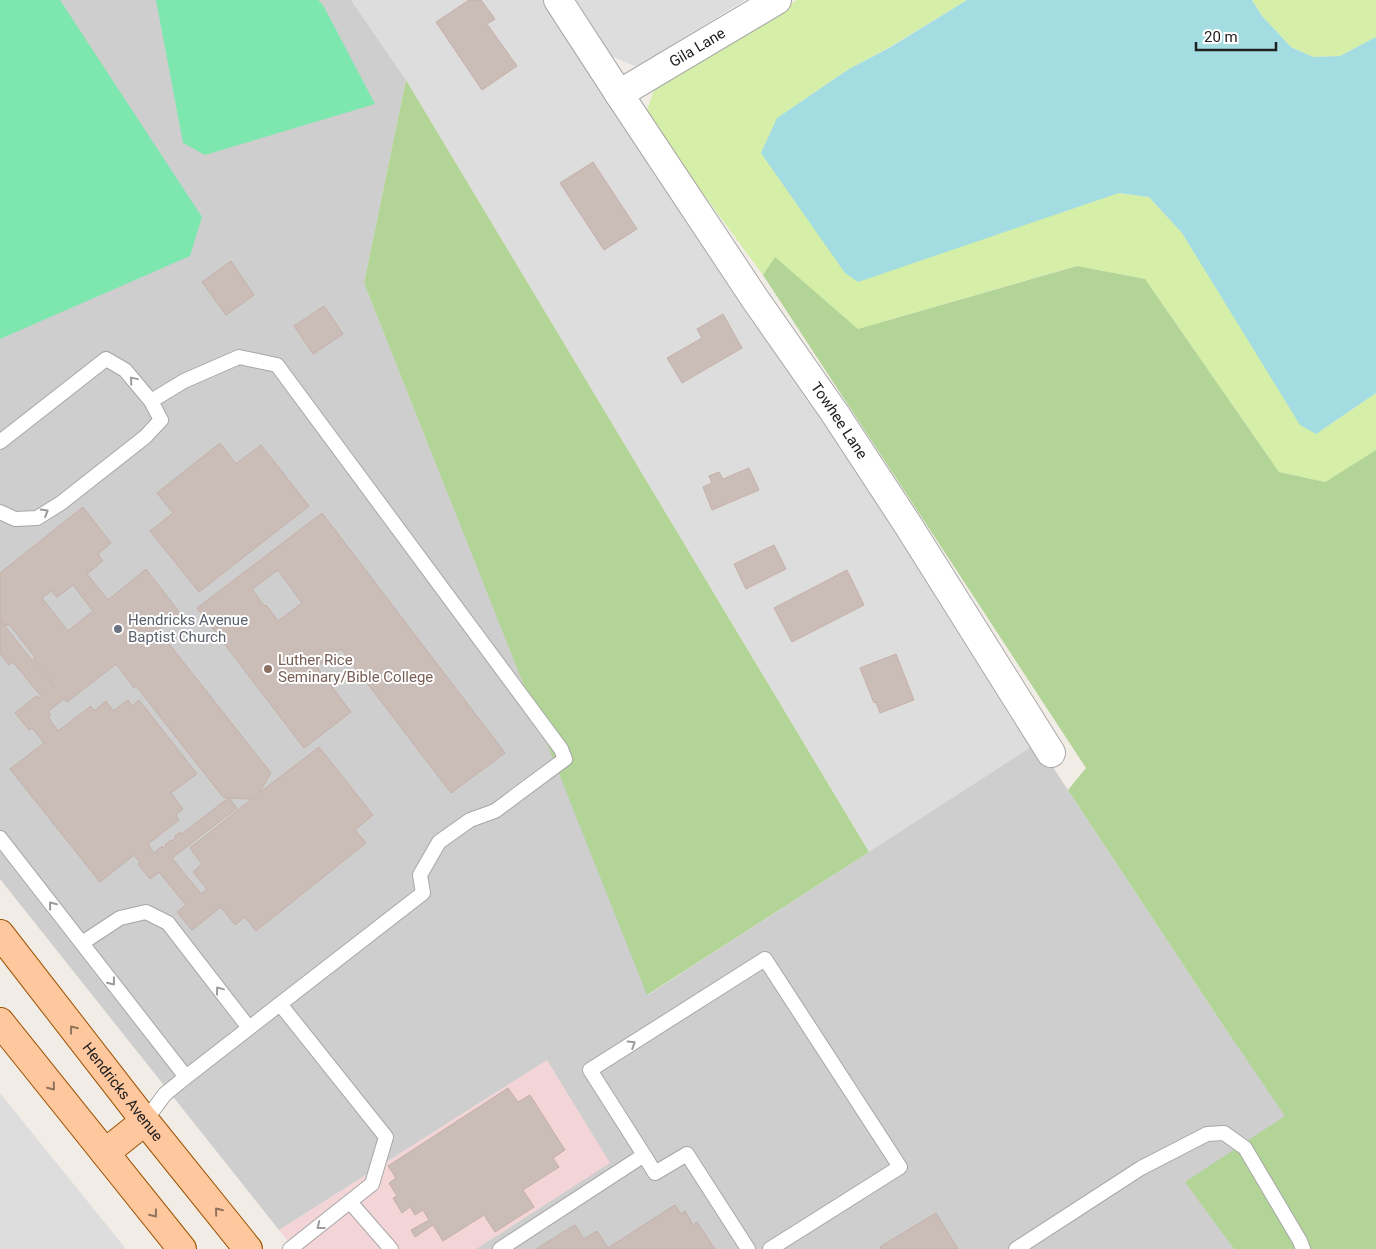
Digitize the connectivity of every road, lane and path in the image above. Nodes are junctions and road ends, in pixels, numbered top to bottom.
1 (558, 0) edge
2 (777, 0) edge
3 (618, 94) junction
4 (151, 401) junction
5 (0, 442) edge
6 (0, 512) edge
7 (1051, 753) dead end
8 (0, 838) edge
9 (0, 934) edge
10 (82, 943) junction
11 (280, 1004) junction
12 (0, 1022) edge
13 (248, 1028) junction
14 (186, 1076) junction
15 (145, 1121) junction
16 (105, 1153) junction
17 (644, 1155) junction
18 (350, 1202) junction
19 (182, 1249) edge
20 (248, 1249) edge
21 (290, 1249) edge
22 (391, 1249) edge
23 (500, 1249) edge
24 (748, 1249) edge
25 (770, 1249) edge
26 (1016, 1249) edge
27 (1303, 1249) edge

1 - 3 street, Towhee Lane
2 - 3 street, Gila Lane
3 - 7 street, Towhee Lane
4 -> 5 lane
6 -> 4 lane
4 - 11 lane
10 -> 8 lane
15 -> 9 main road, Hendricks Avenue
13 -> 10 lane
10 -> 14 lane
11 - 13 lane
11 - 18 lane
12 -> 16 main road
13 - 14 lane
14 - 15 lane
15 - 16 main road
20 -> 15 main road, Hendricks Avenue
16 -> 19 main road
17 - 23 lane
17 - 24 lane
17 -> 25 lane
18 -> 21 lane
18 - 22 lane
26 - 27 lane

